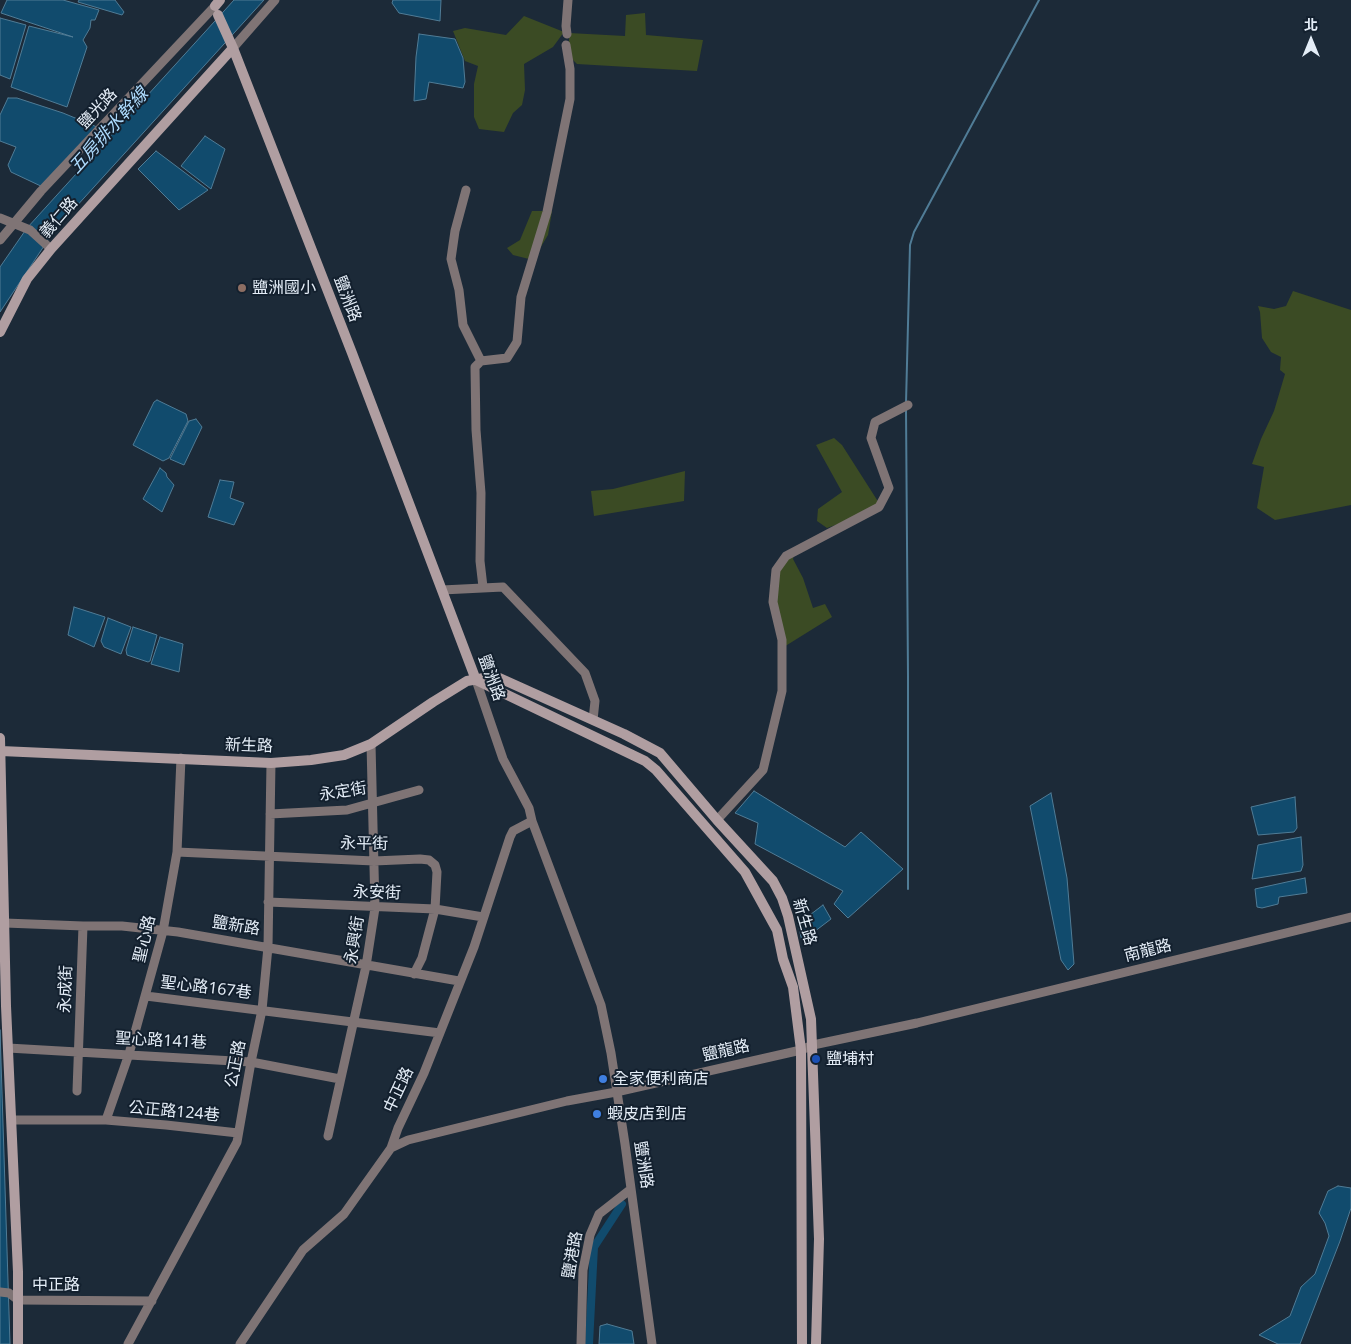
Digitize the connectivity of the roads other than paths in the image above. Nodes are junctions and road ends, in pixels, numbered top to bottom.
1 (275, 0) edge
2 (568, 0) edge
3 (216, 5) edge
4 (567, 34) dead end
5 (231, 44) junction
6 (566, 44) dead end
7 (466, 190) dead end
8 (0, 218) edge
9 (15, 224) junction
10 (0, 240) edge
11 (49, 247) junction
12 (0, 332) edge
13 (481, 360) junction
14 (908, 405) dead end
15 (483, 588) junction
16 (442, 590) junction
17 (476, 680) junction
18 (593, 720) junction
19 (0, 738) edge
20 (371, 744) junction
21 (0, 751) edge
22 (181, 758) junction
23 (271, 763) junction
24 (418, 790) dead end
25 (373, 803) junction
26 (270, 814) junction
27 (718, 820) junction
28 (532, 821) junction
29 (177, 852) junction
30 (269, 856) junction
31 (374, 861) junction
32 (268, 902) junction
33 (376, 908) junction
34 (436, 910) junction
35 (483, 917) junction
36 (1351, 917) edge
37 (5, 923) junction
38 (83, 926) junction
39 (163, 931) junction
40 (268, 947) junction
41 (366, 966) junction
42 (414, 974) junction
43 (459, 981) junction
44 (146, 996) junction
45 (262, 1010) junction
46 (952, 1014) joint
47 (354, 1022) junction
48 (440, 1033) junction
49 (813, 1045) junction
50 (8, 1048) junction
51 (801, 1050) junction
52 (79, 1052) junction
53 (128, 1054) junction
54 (251, 1062) junction
55 (340, 1079) junction
56 (77, 1091) dead end
57 (616, 1092) junction
58 (12, 1120) junction
59 (106, 1120) junction
60 (238, 1133) junction
61 (328, 1136) dead end
62 (391, 1148) junction
63 (631, 1189) junction
64 (4, 1292) edge
65 (18, 1300) junction
66 (152, 1301) junction
67 (18, 1344) edge
68 (128, 1344) edge
69 (240, 1344) edge
70 (581, 1344) edge
71 (652, 1344) edge
72 (802, 1344) edge
73 (816, 1344) edge

1 - 5 street, 義仁路
2 - 4 street
3 - 5 street, 鹽洲路
3 - 9 street, 鹽光路
5 - 11 street, 義仁路
5 - 16 street, 鹽洲路
6 - 13 street
7 - 13 street
8 - 9 street
9 - 10 street, 鹽光路
9 - 11 street
11 - 12 street, 義仁路
13 - 15 street
14 - 27 street
15 - 16 street
15 - 18 street
16 - 17 street, 鹽洲路
17 - 18 street, 新生路
17 - 20 street, 新生路
17 - 28 street, 鹽洲路
17 - 51 street, 新生路
18 - 27 street, 新生路
19 - 21 street
20 - 23 street, 新生路
20 - 25 street, 永興街
21 - 22 street, 新生路
21 - 37 street
22 - 23 street, 新生路
22 - 29 street, 聖心路
23 - 26 street, 公正路
24 - 25 street, 永定街
25 - 26 street, 永定街
25 - 31 street, 永興街
26 - 30 street, 公正路
27 - 49 street, 新生路
28 - 35 street, 中正路
28 - 57 street, 鹽洲路
29 - 30 street, 永平街
29 - 39 street, 聖心路
30 - 31 street, 永平街
30 - 32 street, 公正路
31 - 33 street, 永興街
31 - 34 street, 永平街
32 - 33 street, 永安街
32 - 40 street, 公正路
33 - 34 street, 永安街
33 - 41 street, 永興街
34 - 35 street, 永安街
34 - 42 street, 永平街
35 - 43 street, 中正路
36 - 46 street, 南龍路
37 - 38 street, 鹽新路
37 - 50 street
38 - 39 street, 鹽新路
38 - 52 street, 永成街
39 - 40 street, 鹽新路
39 - 44 street, 聖心路
40 - 41 street, 鹽新路
40 - 45 street, 公正路
41 - 42 street, 鹽新路
41 - 47 street, 永興街
42 - 43 street, 鹽新路
43 - 48 street, 中正路
44 - 45 street, 聖心路167巷
44 - 53 street, 聖心路
45 - 47 street, 聖心路167巷
45 - 54 street, 公正路
46 - 49 street, 鹽龍路
47 - 48 street, 聖心路167巷
47 - 55 street, 永興街
48 - 62 street, 中正路
49 - 51 street, 鹽龍路
49 - 73 street, 新生路
50 - 52 street, 聖心路141巷
50 - 58 street
51 - 57 street, 鹽龍路
51 - 72 street, 新生路
52 - 53 street, 聖心路141巷
52 - 56 street, 永成街
53 - 54 street, 聖心路141巷
53 - 59 street, 聖心路
54 - 55 street, 聖心路141巷
54 - 60 street, 公正路
55 - 61 street, 永興街
57 - 62 street, 鹽龍路
57 - 63 street, 鹽洲路
58 - 59 street, 公正路124巷
58 - 65 street
59 - 60 street, 公正路124巷
60 - 66 street, 公正路
62 - 69 street, 中正路
63 - 70 street, 鹽港路
63 - 71 street, 鹽洲路
64 - 65 street
65 - 66 street, 中正路
65 - 67 street
66 - 68 street, 公正路

